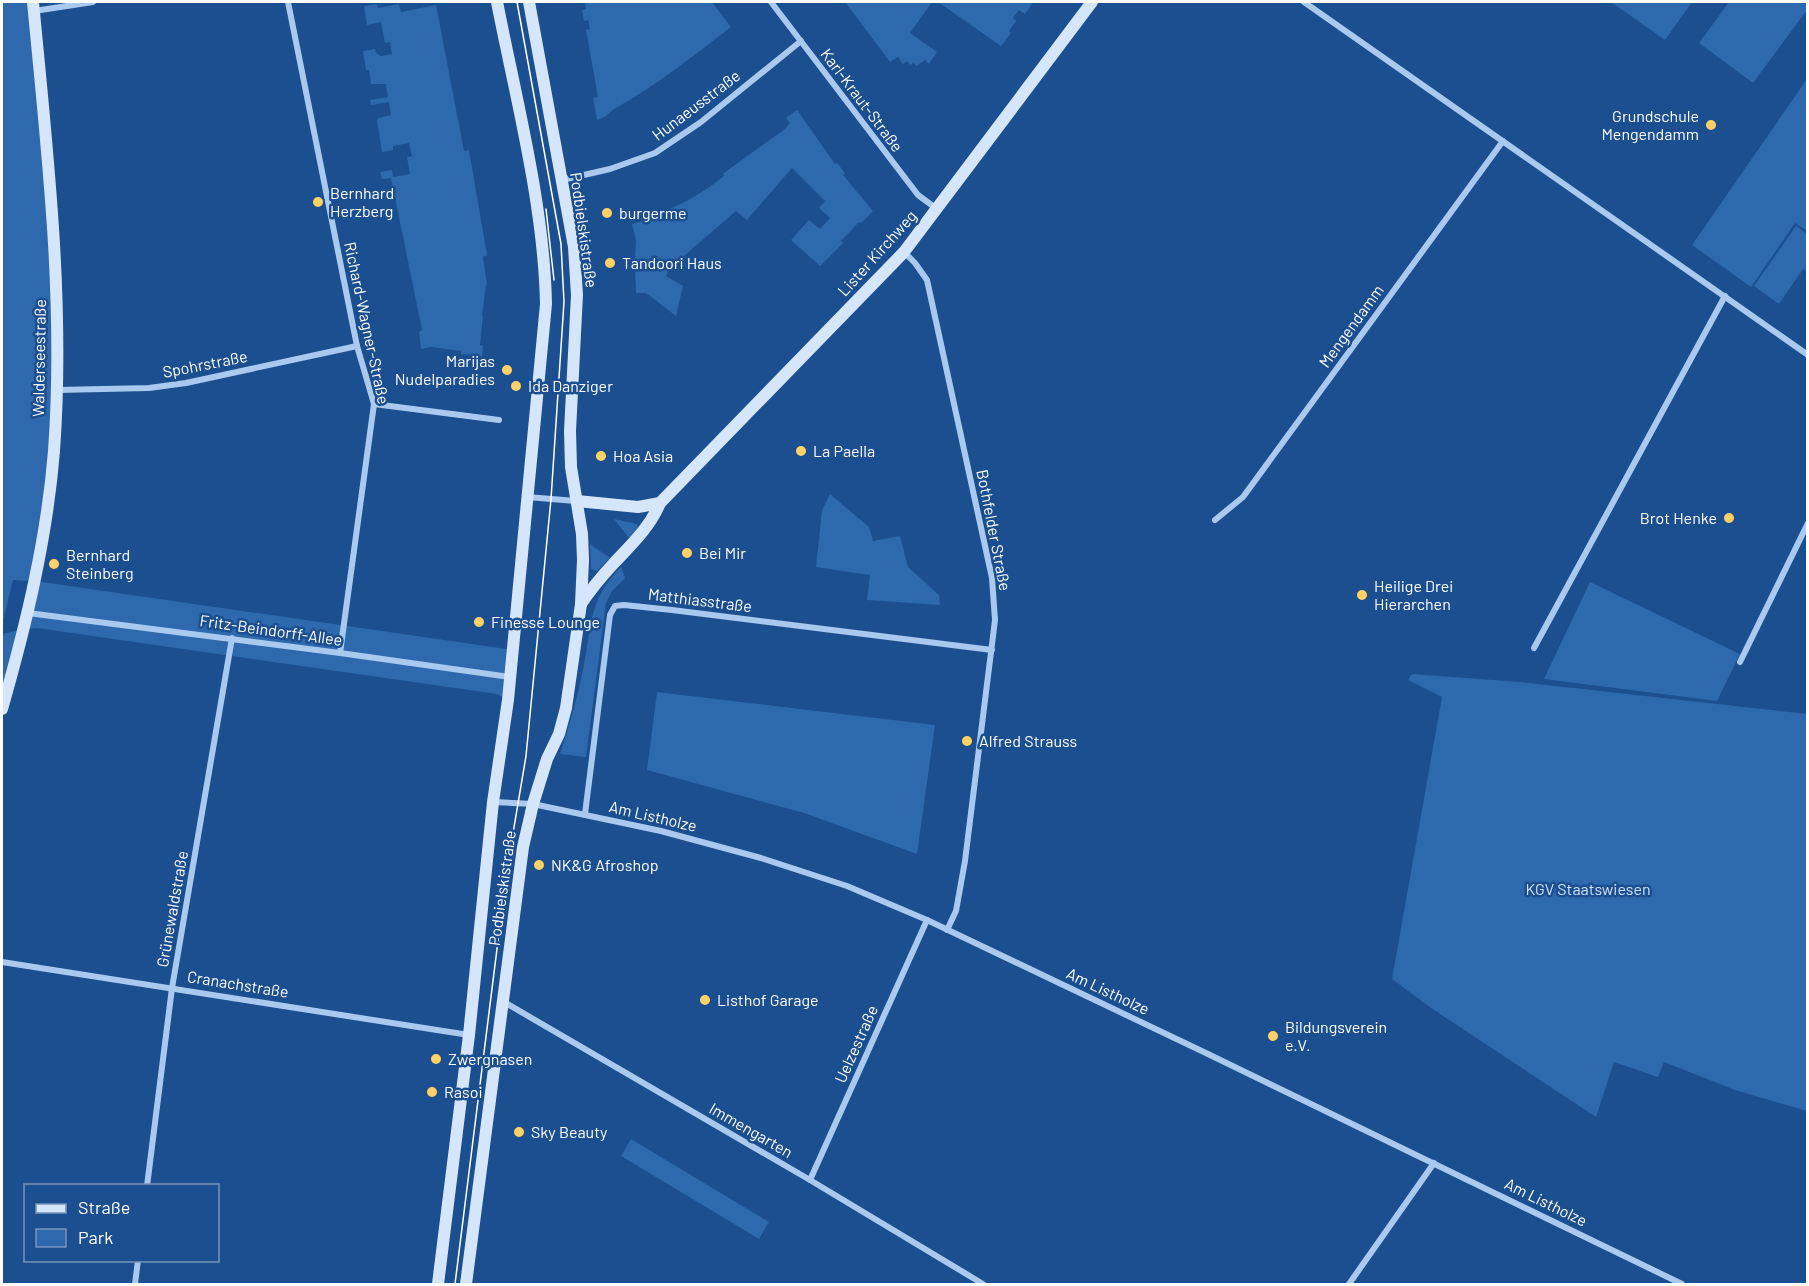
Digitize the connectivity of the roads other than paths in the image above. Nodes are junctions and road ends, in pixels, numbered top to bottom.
1 (93, 2) edge
2 (288, 2) edge
3 (497, 2) edge
4 (529, 2) edge
5 (771, 2) edge
6 (1092, 2) edge
7 (1304, 2) edge
8 (34, 6) edge
9 (801, 41) junction
10 (1503, 141) junction
11 (562, 180) junction
12 (937, 210) junction
13 (904, 252) junction
14 (1725, 296) junction
15 (357, 346) junction
16 (1808, 355) edge
17 (57, 390) junction
18 (374, 404) junction
19 (499, 420) dead end
20 (526, 497) junction
21 (577, 501) junction
22 (660, 503) junction
23 (1215, 520) dead end
24 (1808, 523) edge
25 (581, 604) junction
26 (28, 613) junction
27 (232, 638) junction
28 (1534, 648) dead end
29 (992, 650) junction
30 (340, 653) junction
31 (1740, 662) dead end
32 (510, 678) junction
33 (2, 709) edge
34 (494, 802) junction
35 (533, 804) junction
36 (585, 814) junction
37 (927, 920) junction
38 (947, 930) junction
39 (2, 963) edge
40 (172, 988) junction
41 (504, 1002) junction
42 (469, 1035) junction
43 (1434, 1163) junction
44 (810, 1180) junction
45 (147, 1184) edge
46 (138, 1262) edge
47 (135, 1284) edge
48 (438, 1284) edge
49 (466, 1284) edge
50 (982, 1284) edge
51 (1350, 1284) edge
52 (1682, 1284) edge

1 - 8 street
2 - 15 street, Richard-Wagner-Straße
3 - 20 main road, Podbielskistraße
4 - 11 main road, Podbielskistraße
5 - 9 street, Karl-Kraut-Straße
6 - 12 main road, Lister Kirchweg
7 - 10 street
8 - 17 main road, Walderseestraße
9 - 11 street, Hunaeusstraße
9 - 12 street, Karl-Kraut-Straße
10 - 14 street
10 - 23 street, Mengendamm
11 - 21 main road, Podbielskistraße
12 - 13 main road, Lister Kirchweg
13 - 22 main road, Lister Kirchweg
13 - 29 street, Bothfelder Straße
14 - 16 street
14 - 28 street
15 - 17 street, Spohrstraße
15 - 18 street, Richard-Wagner-Straße
17 - 26 main road, Walderseestraße
18 - 19 street
18 - 30 street, Richard-Wagner-Straße
20 - 21 street
20 - 32 main road, Podbielskistraße
21 - 22 main road
21 - 25 main road, Podbielskistraße
22 - 25 main road, Lister Kirchweg
24 - 31 street
25 - 35 main road, Podbielskistraße
26 - 27 street, Fritz-Beindorff-Allee
26 - 33 main road, Walderseestraße
27 - 30 street, Fritz-Beindorff-Allee
27 - 40 street, Grünewaldstraße
29 - 36 street, Matthiasstraße
29 - 38 street, Bothfelder Straße
30 - 32 street, Fritz-Beindorff-Allee
32 - 34 main road, Podbielskistraße
34 - 35 street, Am Listholze
34 - 42 main road, Podbielskistraße
35 - 36 street, Am Listholze
35 - 41 main road, Podbielskistraße
36 - 37 street, Am Listholze
37 - 38 street, Am Listholze
37 - 44 street, Uelzestraße
38 - 43 street, Am Listholze
39 - 40 street, Cranachstraße
40 - 42 street, Cranachstraße
40 - 45 street, Grünewaldstraße
41 - 44 street, Immengarten
41 - 49 main road, Podbielskistraße
42 - 48 main road, Podbielskistraße
43 - 51 street
43 - 52 street, Am Listholze
44 - 50 street, Immengarten
46 - 47 street

